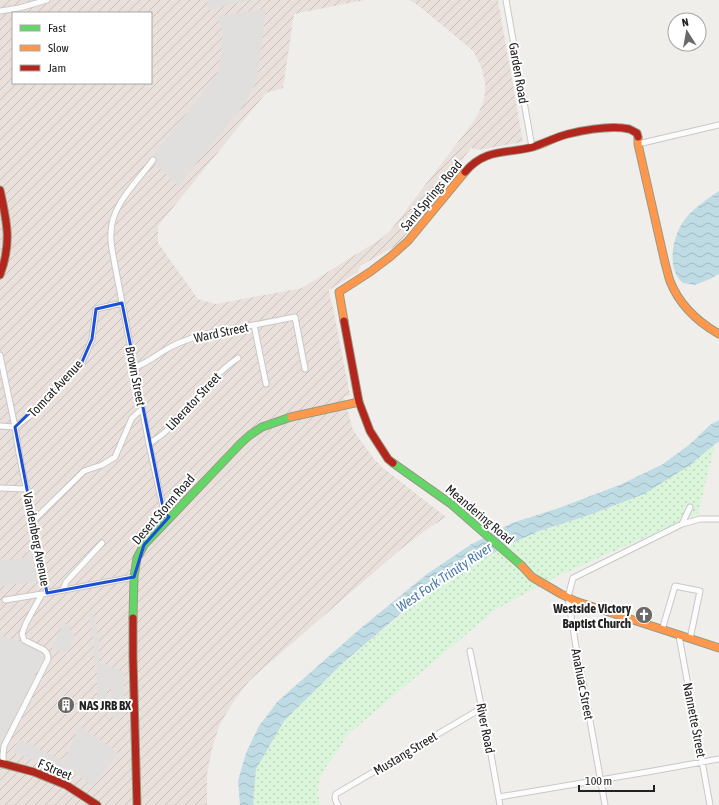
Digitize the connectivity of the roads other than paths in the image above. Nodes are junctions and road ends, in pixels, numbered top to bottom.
1 (47, 0) edge
2 (506, 0) edge
3 (0, 11) edge
4 (719, 125) edge
5 (638, 144) junction
6 (532, 147) junction
7 (153, 160) dead end
8 (0, 190) edge
9 (0, 275) edge
10 (338, 292) joint
11 (122, 303) junction
12 (254, 325) junction
13 (719, 334) edge
14 (0, 355) edge
15 (238, 358) dead end
16 (134, 367) junction
17 (305, 369) dead end
18 (266, 384) dead end
19 (359, 402) junction
20 (142, 409) junction
21 (0, 426) edge
22 (15, 427) junction
23 (149, 444) junction
24 (0, 488) edge
25 (27, 489) junction
26 (690, 507) dead end
27 (169, 517) junction
28 (719, 519) edge
29 (34, 521) junction
30 (682, 524) junction
31 (102, 543) dead end
32 (134, 577) junction
33 (62, 590) junction
34 (45, 593) junction
35 (568, 597) junction
36 (5, 600) dead end
37 (662, 630) junction
38 (679, 636) junction
39 (690, 639) junction
40 (719, 648) edge
41 (470, 651) dead end
42 (482, 708) junction
43 (719, 759) edge
44 (703, 762) junction
45 (2, 763) edge
46 (600, 780) junction
47 (499, 797) junction
48 (337, 803) edge
49 (97, 805) edge
50 (137, 805) edge
51 (500, 805) edge
52 (605, 805) edge
53 (710, 805) edge

1 - 3 street
2 - 6 street, Garden Road
4 - 5 street
5 - 6 street, Sand Springs Road
5 - 13 street, Sand Springs Road
6 - 10 street, Sand Springs Road
7 - 11 street, Brown Street
8 - 9 street
10 - 19 street, Meandering Road
11 - 16 street, Brown Street
11 - 22 street, Tomcat Avenue
12 - 16 street, Ward Street
12 - 17 street
12 - 18 street, Ward Street
14 - 22 street, Vandenberg Avenue
15 - 23 street, Liberator Street
16 - 20 street, Brown Street
19 - 27 street, Desert Storm Road
19 - 35 street, Meandering Road
20 - 23 street, Brown Street
20 - 29 street
21 - 22 street, Tomcat Avenue
22 - 25 street, Vandenberg Avenue
23 - 27 street, Brown Street
24 - 25 street
25 - 29 street, Vandenberg Avenue
26 - 30 street
27 - 32 street, Desert Storm Road
28 - 30 street, Anahuac Street
29 - 34 street, Vandenberg Avenue
30 - 35 street, Anahuac Street
31 - 33 street
32 - 33 street
32 - 50 street, Desert Storm Road
33 - 34 street
34 - 36 street
34 - 45 street, Vandenberg Avenue
35 - 37 street, Meandering Road
35 - 46 street, Anahuac Street
37 - 38 street, Meandering Road
37 - 39 street
38 - 39 street, Meandering Road
38 - 44 street, Nannette Street
39 - 40 street, Meandering Road
41 - 42 street, River Road
42 - 47 street, River Road
42 - 48 street, Mustang Street
43 - 44 street
44 - 46 street
44 - 53 street, Nannette Street
45 - 49 street, F Street
46 - 47 street
46 - 52 street, Anahuac Street
47 - 51 street, River Road

